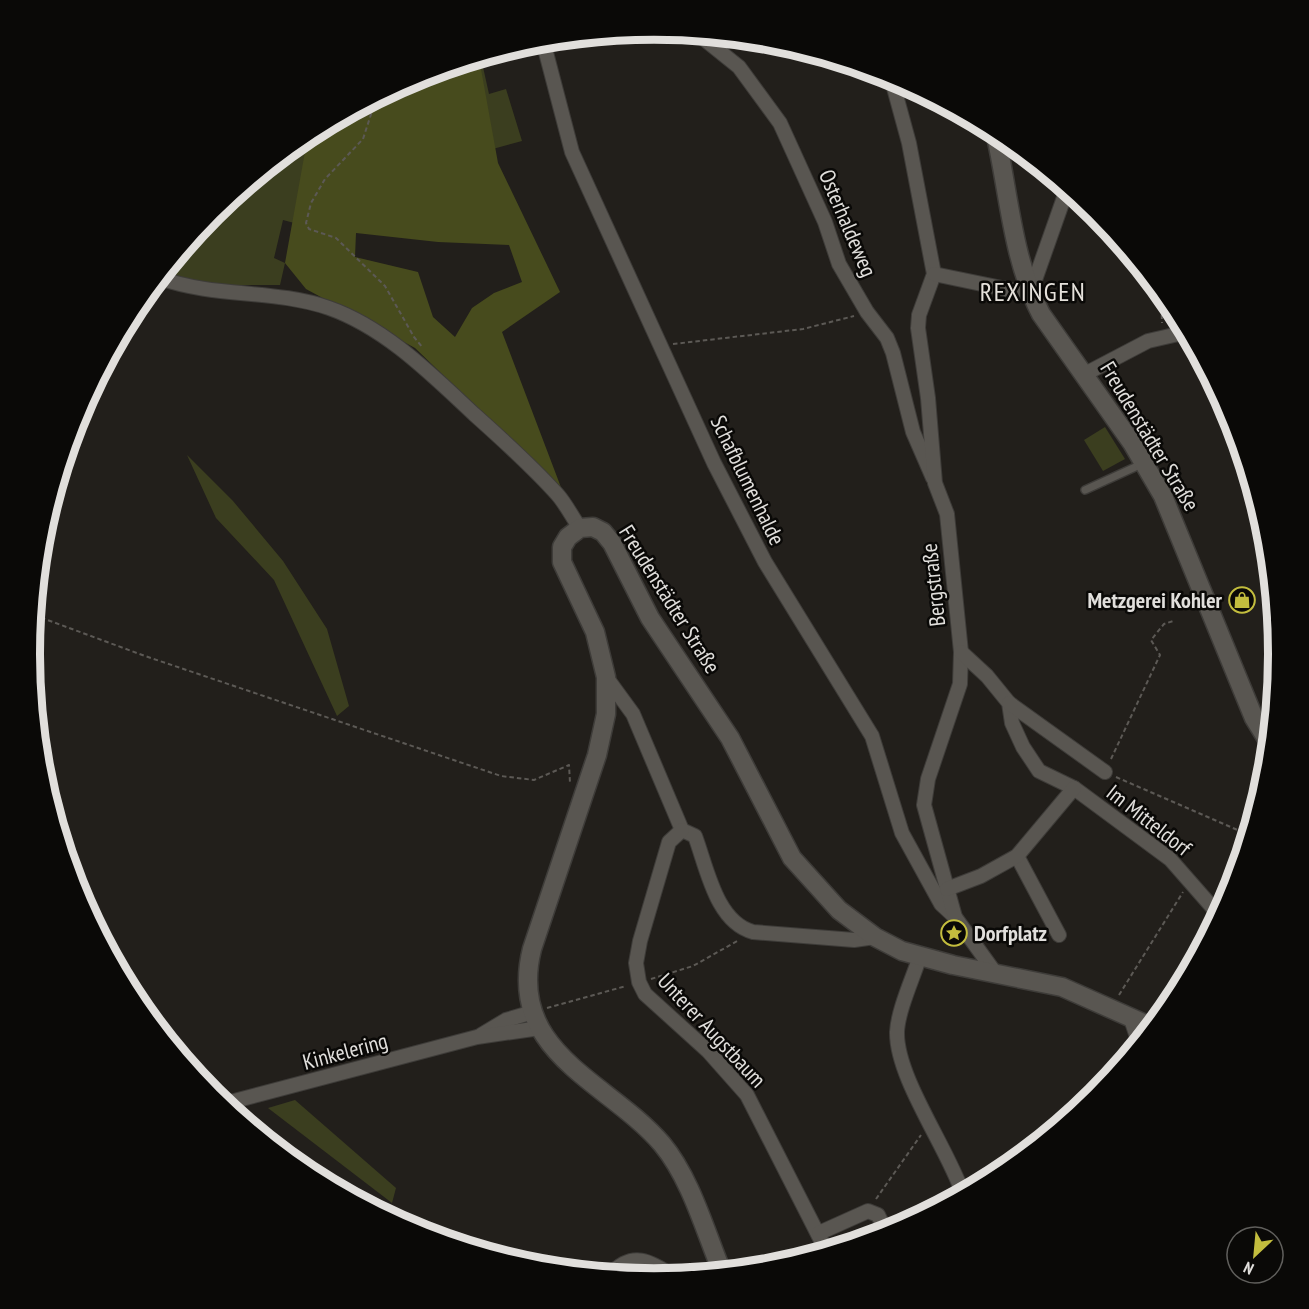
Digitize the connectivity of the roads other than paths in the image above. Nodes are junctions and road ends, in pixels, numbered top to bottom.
1 (710, 43) edge
2 (545, 50) edge
3 (894, 89) edge
4 (998, 145) edge
5 (1064, 198) edge
6 (934, 274) junction
7 (167, 281) edge
8 (1030, 294) junction
9 (1178, 334) edge
10 (1085, 374) junction
11 (1144, 463) junction
12 (935, 483) junction
13 (1084, 490) dead end
14 (580, 528) junction
15 (961, 652) junction
16 (606, 677) junction
17 (1009, 703) junction
18 (1263, 733) edge
19 (1105, 772) road end
20 (1074, 788) junction
21 (682, 830) junction
22 (1017, 856) junction
23 (947, 889) junction
24 (1213, 908) edge
25 (955, 917) junction
26 (1059, 935) dead end
27 (875, 937) junction
28 (920, 956) junction
29 (996, 974) junction
30 (1130, 1016) junction
31 (536, 1020) junction
32 (1145, 1024) edge
33 (1136, 1035) edge
34 (234, 1101) edge
35 (960, 1186) edge
36 (882, 1225) edge
37 (819, 1233) junction
38 (824, 1245) edge
39 (719, 1265) edge
40 (619, 1267) edge
41 (659, 1268) edge

1 - 12 street, Osterhaldeweg
2 - 25 street, Schafblumenhalde
3 - 6 street
4 - 8 street, Freudenstädter Straße
5 - 8 street
6 - 8 street
6 - 12 street, Bergstraße
7 - 14 street
8 - 10 street, Freudenstädter Straße
9 - 10 street
10 - 11 street, Freudenstädter Straße
11 - 13 lane
11 - 18 street, Freudenstädter Straße
12 - 15 street, Bergstraße
14 - 16 street
14 - 27 street, Freudenstädter Straße
15 - 17 street, Im Mitteldorf
15 - 23 street, Bergstraße
16 - 21 street
16 - 31 street
17 - 19 street, Im Mitteldorf
17 - 20 street, Im Mitteldorf
20 - 22 street, Im Mitteldorf
20 - 24 street, Im Mitteldorf
21 - 27 street
21 - 37 street, Unterer Augstbaum
22 - 23 street, Im Mitteldorf
22 - 26 street
23 - 25 street, Bergstraße
25 - 29 street, Bergstraße
27 - 28 street, Freudenstädter Straße
28 - 29 street, Freudenstädter Straße
28 - 35 street
29 - 30 street, Freudenstädter Straße
30 - 32 street, Freudenstädter Straße
30 - 33 street
31 - 34 street, Kinkelering
31 - 39 street
36 - 37 street
37 - 38 street, Unterer Augstbaum
40 - 41 street

